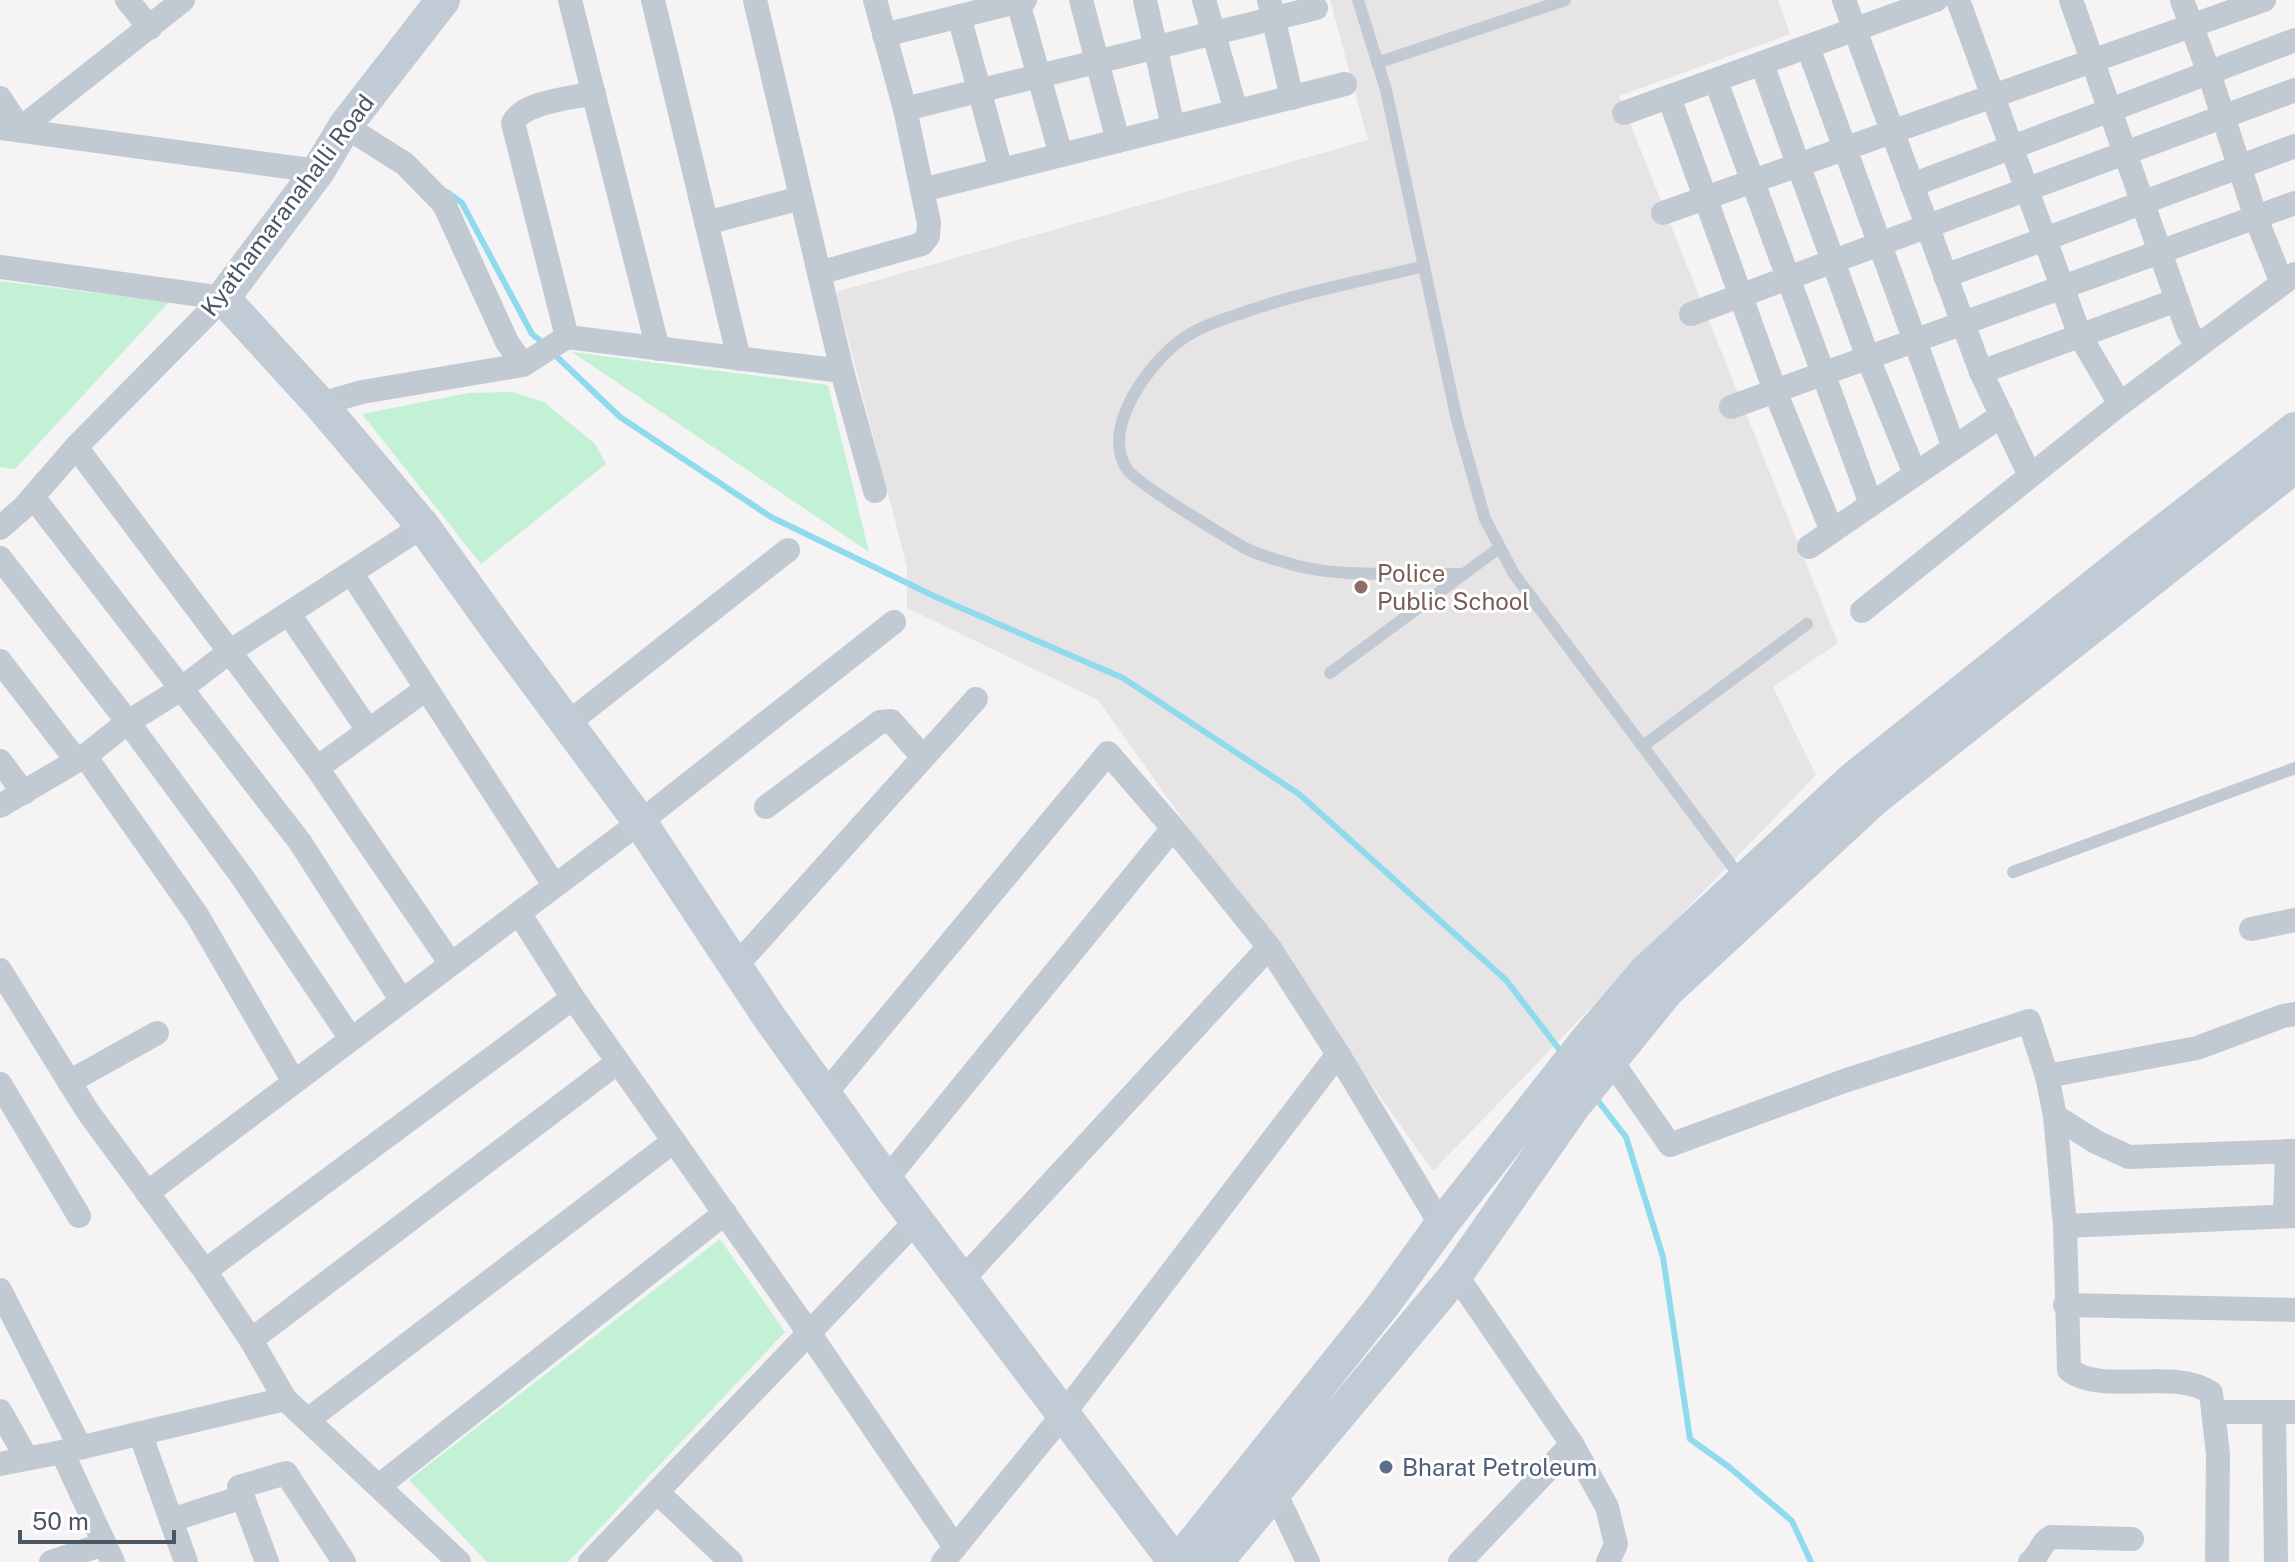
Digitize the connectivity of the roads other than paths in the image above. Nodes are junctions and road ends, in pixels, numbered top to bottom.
1 (127, 0) edge
2 (183, 0) edge
3 (443, 0) edge
4 (570, 0) edge
5 (653, 0) edge
6 (755, 0) edge
7 (875, 0) edge
8 (1081, 0) edge
9 (1145, 0) edge
10 (1204, 0) edge
11 (1358, 0) edge
12 (1565, 0) edge
13 (1844, 0) edge
14 (1936, 0) edge
15 (1958, 0) edge
16 (2071, 0) edge
17 (2182, 0) edge
18 (2264, 0) edge
19 (1021, 1) edge
20 (1316, 8) dead end
21 (1271, 9) edge
22 (959, 16) junction
23 (2193, 25) junction
24 (150, 28) junction
25 (1855, 31) junction
26 (1214, 33) junction
27 (884, 35) junction
28 (2295, 40) edge
29 (1155, 47) junction
30 (1808, 47) junction
31 (1098, 61) junction
32 (2092, 61) junction
33 (1377, 63) junction
34 (1762, 64) junction
35 (2209, 73) junction
36 (1038, 76) junction
37 (1716, 81) junction
38 (1345, 84) dead end
39 (2295, 90) edge
40 (979, 91) junction
41 (594, 93) junction
42 (1993, 96) junction
43 (1669, 97) junction
44 (0, 98) edge
45 (1292, 98) junction
46 (905, 109) junction
47 (2110, 110) junction
48 (1236, 111) junction
49 (1624, 113) dead end
50 (2224, 117) junction
51 (345, 126) junction
52 (1173, 127) junction
53 (10, 129) edge
54 (1892, 131) junction
55 (1118, 141) junction
56 (2295, 146) edge
57 (2012, 147) junction
58 (1845, 148) junction
59 (2125, 154) junction
60 (1061, 155) junction
61 (1798, 165) junction
62 (2239, 167) junction
63 (1001, 170) junction
64 (318, 171) junction
65 (1752, 181) junction
66 (1912, 185) junction
67 (922, 190) junction
68 (2027, 190) junction
69 (801, 198) junction
70 (1706, 198) junction
71 (2142, 202) junction
72 (2295, 203) edge
73 (1663, 213) dead end
74 (2256, 218) junction
75 (706, 223) junction
76 (1928, 227) junction
77 (2044, 239) junction
78 (1879, 245) junction
79 (2160, 251) junction
80 (1834, 262) junction
81 (1424, 266) junction
82 (0, 267) edge
83 (819, 273) junction
84 (1945, 276) junction
85 (1787, 279) junction
86 (2289, 279) edge
87 (2062, 287) junction
88 (1741, 296) junction
89 (223, 298) junction
90 (2177, 300) junction
91 (1691, 314) dead end
92 (1963, 324) junction
93 (2080, 336) junction
94 (1914, 341) junction
95 (2198, 346) junction
96 (658, 349) junction
97 (548, 350) junction
98 (1868, 358) junction
99 (739, 359) junction
100 (842, 371) junction
101 (1981, 372) junction
102 (1822, 374) junction
103 (1775, 391) junction
104 (320, 404) junction
105 (2120, 404) junction
106 (1731, 407) dead end
107 (2002, 415) junction
108 (2295, 429) edge
109 (76, 447) junction
110 (1954, 448) junction
111 (2295, 466) edge
112 (1915, 474) junction
113 (2030, 476) junction
114 (875, 491) dead end
115 (19, 503) edge
116 (1871, 504) junction
117 (423, 526) junction
118 (0, 528) edge
119 (1832, 531) junction
120 (1809, 547) dead end
121 (1499, 548) junction
122 (788, 550) dead end
123 (0, 558) edge
124 (352, 574) junction
125 (1464, 574) junction
126 (1862, 611) dead end
127 (289, 614) junction
128 (894, 622) dead end
129 (1807, 624) dead end
130 (229, 652) junction
131 (0, 661) edge
132 (1330, 673) dead end
133 (181, 689) junction
134 (426, 689) junction
135 (976, 699) dead end
136 (128, 722) junction
137 (567, 724) junction
138 (368, 730) junction
139 (1643, 746) junction
140 (923, 757) junction
141 (81, 758) junction
142 (0, 761) edge
143 (317, 768) junction
144 (2295, 768) edge
145 (24, 793) junction
146 (0, 806) edge
147 (766, 807) dead end
148 (640, 822) junction
149 (1173, 828) junction
150 (2013, 872) dead end
151 (554, 885) junction
152 (1751, 891) junction
153 (519, 913) junction
154 (2295, 920) edge
155 (2251, 929) dead end
156 (1269, 947) junction
157 (451, 964) junction
158 (735, 967) junction
159 (0, 970) edge
160 (573, 998) junction
161 (402, 1001) junction
162 (2295, 1014) edge
163 (157, 1033) dead end
164 (351, 1039) junction
165 (1598, 1050) junction
166 (1338, 1054) junction
167 (618, 1062) junction
168 (2047, 1076) junction
169 (69, 1082) junction
170 (294, 1082) junction
171 (0, 1084) edge
172 (825, 1094) junction
173 (1561, 1098) junction
174 (2055, 1116) junction
175 (9, 1122) edge
176 (674, 1141) junction
177 (2291, 1151) edge
178 (886, 1180) junction
179 (147, 1193) junction
180 (725, 1213) junction
181 (2290, 1215) edge
182 (79, 1216) dead end
183 (916, 1221) junction
184 (1441, 1225) junction
185 (2065, 1226) junction
186 (205, 1271) junction
187 (1456, 1275) junction
188 (962, 1280) junction
189 (0, 1290) edge
190 (2065, 1305) junction
191 (2295, 1310) edge
192 (809, 1333) junction
193 (251, 1340) junction
194 (285, 1399) junction
195 (0, 1411) edge
196 (2213, 1412) junction
197 (2285, 1413) edge
198 (1062, 1416) junction
199 (309, 1419) junction
200 (140, 1433) junction
201 (1572, 1444) junction
202 (71, 1450) junction
203 (26, 1457) junction
204 (0, 1464) edge
205 (379, 1486) junction
206 (1274, 1490) junction
207 (657, 1492) junction
208 (243, 1497) junction
209 (171, 1520) junction
210 (2132, 1539) dead end
211 (108, 1553) edge
212 (949, 1555) edge
213 (51, 1562) edge
214 (186, 1562) edge
215 (267, 1562) edge
216 (344, 1562) edge
217 (459, 1562) edge
218 (590, 1562) edge
219 (731, 1562) edge
220 (1176, 1562) edge
221 (1216, 1562) edge
222 (1308, 1562) edge
223 (1460, 1562) edge
224 (1608, 1562) edge
225 (2030, 1562) edge
226 (2217, 1562) edge
227 (2276, 1562) edge

1 - 24 street
2 - 24 street
3 - 51 main road, Kyathamaranahalli Road
4 - 41 street
5 - 75 street
6 - 69 street
7 - 27 street
8 - 31 street
9 - 29 street
10 - 26 street
11 - 33 lane
12 - 33 lane
13 - 25 street
14 - 25 street
15 - 42 street
16 - 32 street
17 - 23 street
18 - 23 street
19 - 22 street
19 - 36 street
20 - 21 street
21 - 26 street
21 - 45 street
22 - 27 street
22 - 40 street
23 - 32 street
23 - 35 street
24 - 53 street
25 - 30 street
25 - 54 street
26 - 29 street
26 - 48 street
27 - 46 street
28 - 35 street
29 - 31 street
29 - 52 street
30 - 34 street
30 - 58 street
31 - 36 street
31 - 55 street
32 - 42 street
32 - 47 street
33 - 81 lane
34 - 37 street
34 - 61 street
35 - 47 street
35 - 50 street
36 - 40 street
36 - 60 street
37 - 43 street
37 - 65 street
38 - 45 street
39 - 50 street
40 - 46 street
40 - 63 street
41 - 96 street
41 - 97 street
42 - 54 street
42 - 57 street
43 - 49 street
43 - 70 street
44 - 53 street
45 - 48 street
46 - 67 street
47 - 57 street
47 - 59 street
48 - 52 street
50 - 59 street
50 - 62 street
51 - 64 main road, Kyathamaranahalli Road
51 - 97 street
52 - 55 street
53 - 64 street
54 - 58 street
54 - 66 street
55 - 60 street
56 - 62 street
57 - 66 street
57 - 68 street
58 - 61 street
58 - 78 street
59 - 68 street
59 - 71 street
60 - 63 street
61 - 65 street
61 - 80 street
62 - 71 street
62 - 74 street
63 - 67 street
64 - 89 main road, Kyathamaranahalli Road
65 - 70 street
65 - 85 street
66 - 76 street
67 - 83 street
68 - 76 street
68 - 77 street
69 - 75 street
69 - 83 street
70 - 73 street
70 - 88 street
71 - 77 street
71 - 79 street
72 - 74 street
74 - 79 street
74 - 86 street
75 - 99 street
76 - 78 street
76 - 84 street
77 - 84 street
77 - 87 street
78 - 80 street
78 - 94 street
79 - 87 street
79 - 90 street
80 - 85 street
80 - 98 street
81 - 121 lane
81 - 125 lane
82 - 89 street
83 - 100 street
84 - 92 street
85 - 88 street
85 - 102 street
86 - 95 street
87 - 92 street
87 - 93 street
88 - 91 street
88 - 103 street
89 - 104 main road
89 - 109 street, Kyathamaranahalli Road
90 - 93 street
90 - 95 street
92 - 94 street
92 - 101 street
93 - 101 street
93 - 105 street
94 - 98 street
94 - 110 street
95 - 105 street
96 - 97 street
96 - 99 street
97 - 104 street
98 - 102 street
98 - 112 street
99 - 100 street
100 - 114 street
101 - 107 street
102 - 103 street
102 - 116 street
103 - 106 street
103 - 119 street
104 - 117 main road
105 - 113 street
107 - 110 street
107 - 113 street
108 - 152 main road
109 - 115 street, Kyathamaranahalli Road
109 - 130 street
110 - 112 street
111 - 152 main road
112 - 116 street
113 - 126 street
115 - 118 street, Kyathamaranahalli Road
115 - 133 street
116 - 119 street
117 - 124 street
117 - 137 main road
119 - 120 street
121 - 125 lane
121 - 139 lane
122 - 137 street
123 - 136 street
124 - 127 street
124 - 134 street
125 - 132 lane
127 - 130 street
127 - 138 street
128 - 148 street
129 - 139 lane
130 - 133 street
130 - 143 street
131 - 141 street
133 - 136 street
133 - 161 street
134 - 138 street
134 - 151 street
135 - 140 street
136 - 141 street
136 - 164 street
137 - 148 main road
138 - 143 street
139 - 152 lane
140 - 147 street
140 - 158 street
141 - 145 street
141 - 170 street
142 - 145 street
143 - 157 street
144 - 150 lane
145 - 146 street
148 - 151 street
148 - 158 main road
149 - 156 street
149 - 172 street
149 - 178 street
151 - 153 street
152 - 165 main road
153 - 157 street
153 - 160 street
154 - 155 street
156 - 166 street
156 - 188 street
157 - 161 street
158 - 172 main road
159 - 169 street
160 - 167 street
160 - 186 street
161 - 164 street
162 - 168 street
163 - 169 street
164 - 170 street
165 - 168 street
165 - 173 main road
166 - 184 street
166 - 198 street
167 - 176 street
167 - 193 street
168 - 174 street
169 - 179 street
170 - 179 street
171 - 175 street
172 - 178 main road
173 - 184 main road
173 - 187 main road
174 - 177 street
174 - 185 street
175 - 182 street
176 - 180 street
176 - 199 street
177 - 181 street
178 - 183 main road
179 - 186 street
180 - 192 street
180 - 205 street
181 - 185 street
183 - 188 main road
183 - 192 street
184 - 220 main road
185 - 190 street
186 - 193 street
187 - 201 street
187 - 206 main road
188 - 198 main road
189 - 202 street
190 - 191 street
190 - 196 street
192 - 207 street
192 - 212 street
193 - 194 street
194 - 199 street
194 - 200 street
195 - 203 street
196 - 197 street
196 - 226 street
197 - 227 street
198 - 212 street
198 - 220 main road
199 - 205 street
200 - 202 street
200 - 209 street
201 - 223 street
201 - 224 street
202 - 203 street
202 - 211 street
203 - 204 street
205 - 217 street
206 - 221 main road
206 - 222 street
207 - 218 street
207 - 219 street
208 - 209 street
208 - 215 street
208 - 216 street
209 - 214 street
210 - 225 street
211 - 213 street

